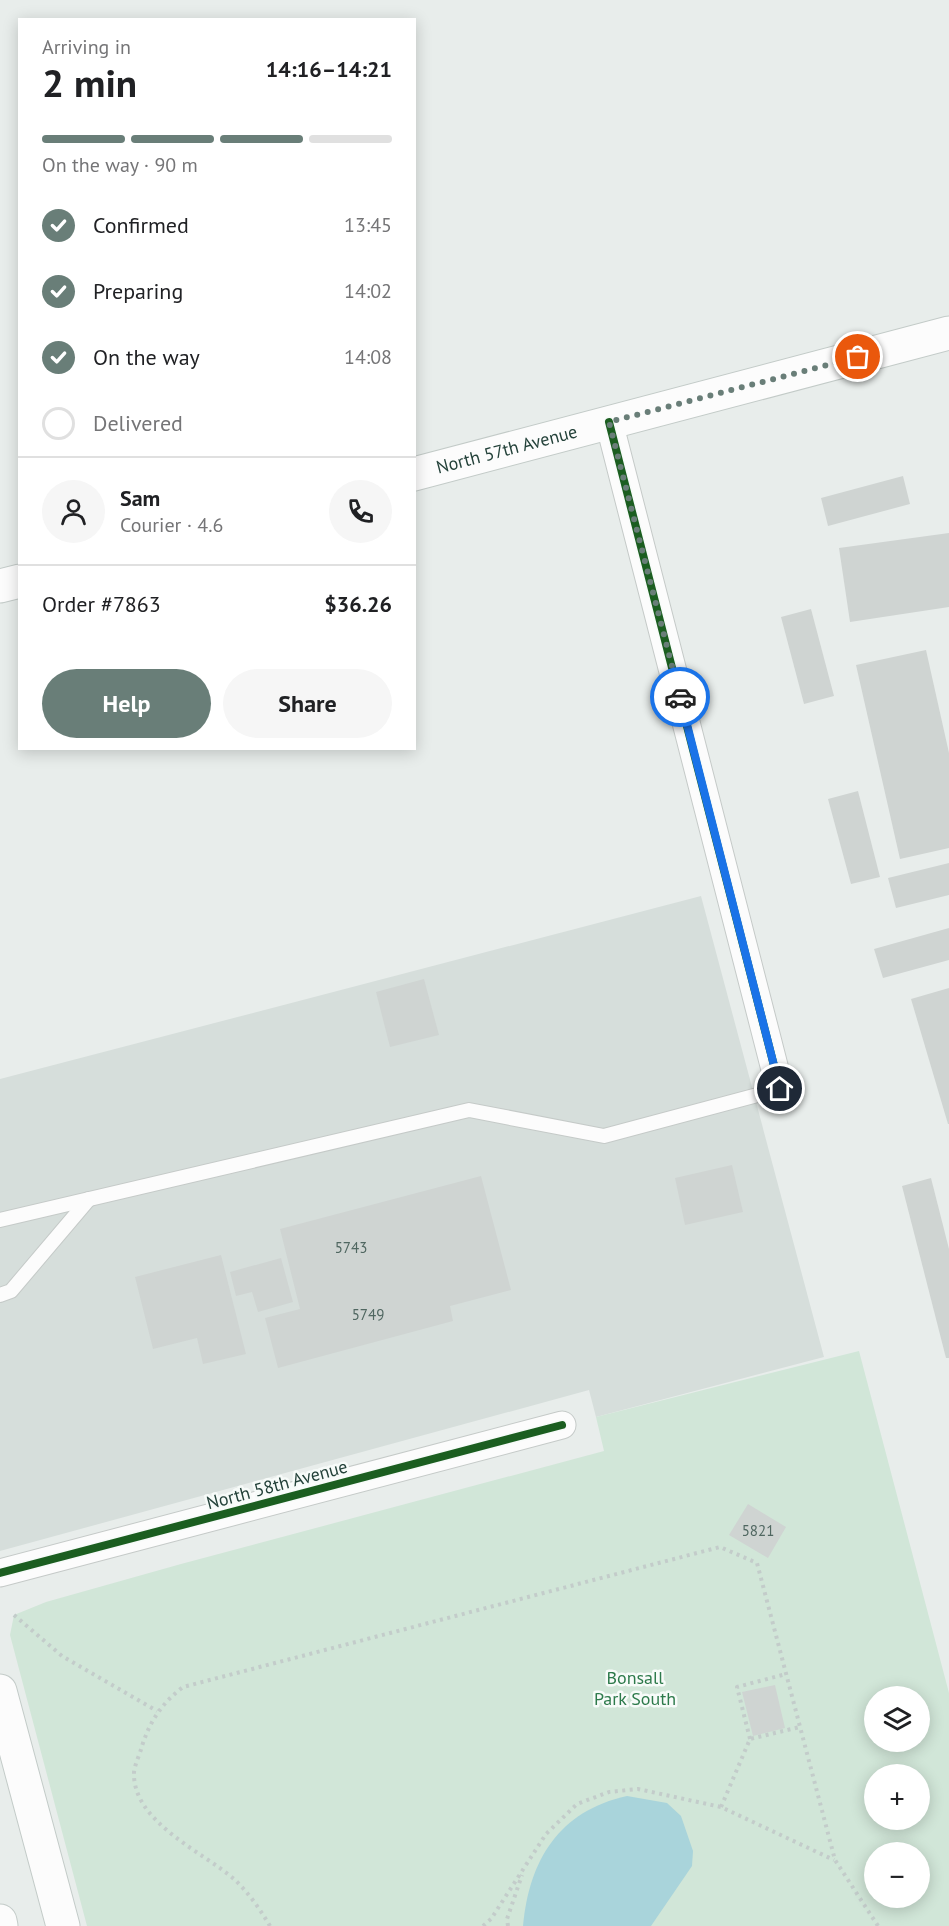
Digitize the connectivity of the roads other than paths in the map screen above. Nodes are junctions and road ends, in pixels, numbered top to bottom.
1 (949, 333) edge
2 (609, 422) junction
3 (416, 473) edge
4 (18, 582) edge
5 (0, 586) edge
6 (780, 1089) joint
7 (88, 1199) junction
8 (0, 1220) edge
9 (0, 1295) edge
10 (562, 1425) dead end
11 (0, 1573) edge
12 (0, 1691) edge
13 (6, 1735) edge
14 (0, 1921) edge
15 (1, 1926) edge
16 (63, 1926) edge

1 - 2 street, North 57th Avenue
2 - 3 street, North 57th Avenue
2 - 6 street
4 - 5 street
6 - 7 lane
7 - 8 lane
7 - 9 lane
10 - 11 street, North 58th Avenue
12 - 13 street
13 - 16 street
14 - 15 street

